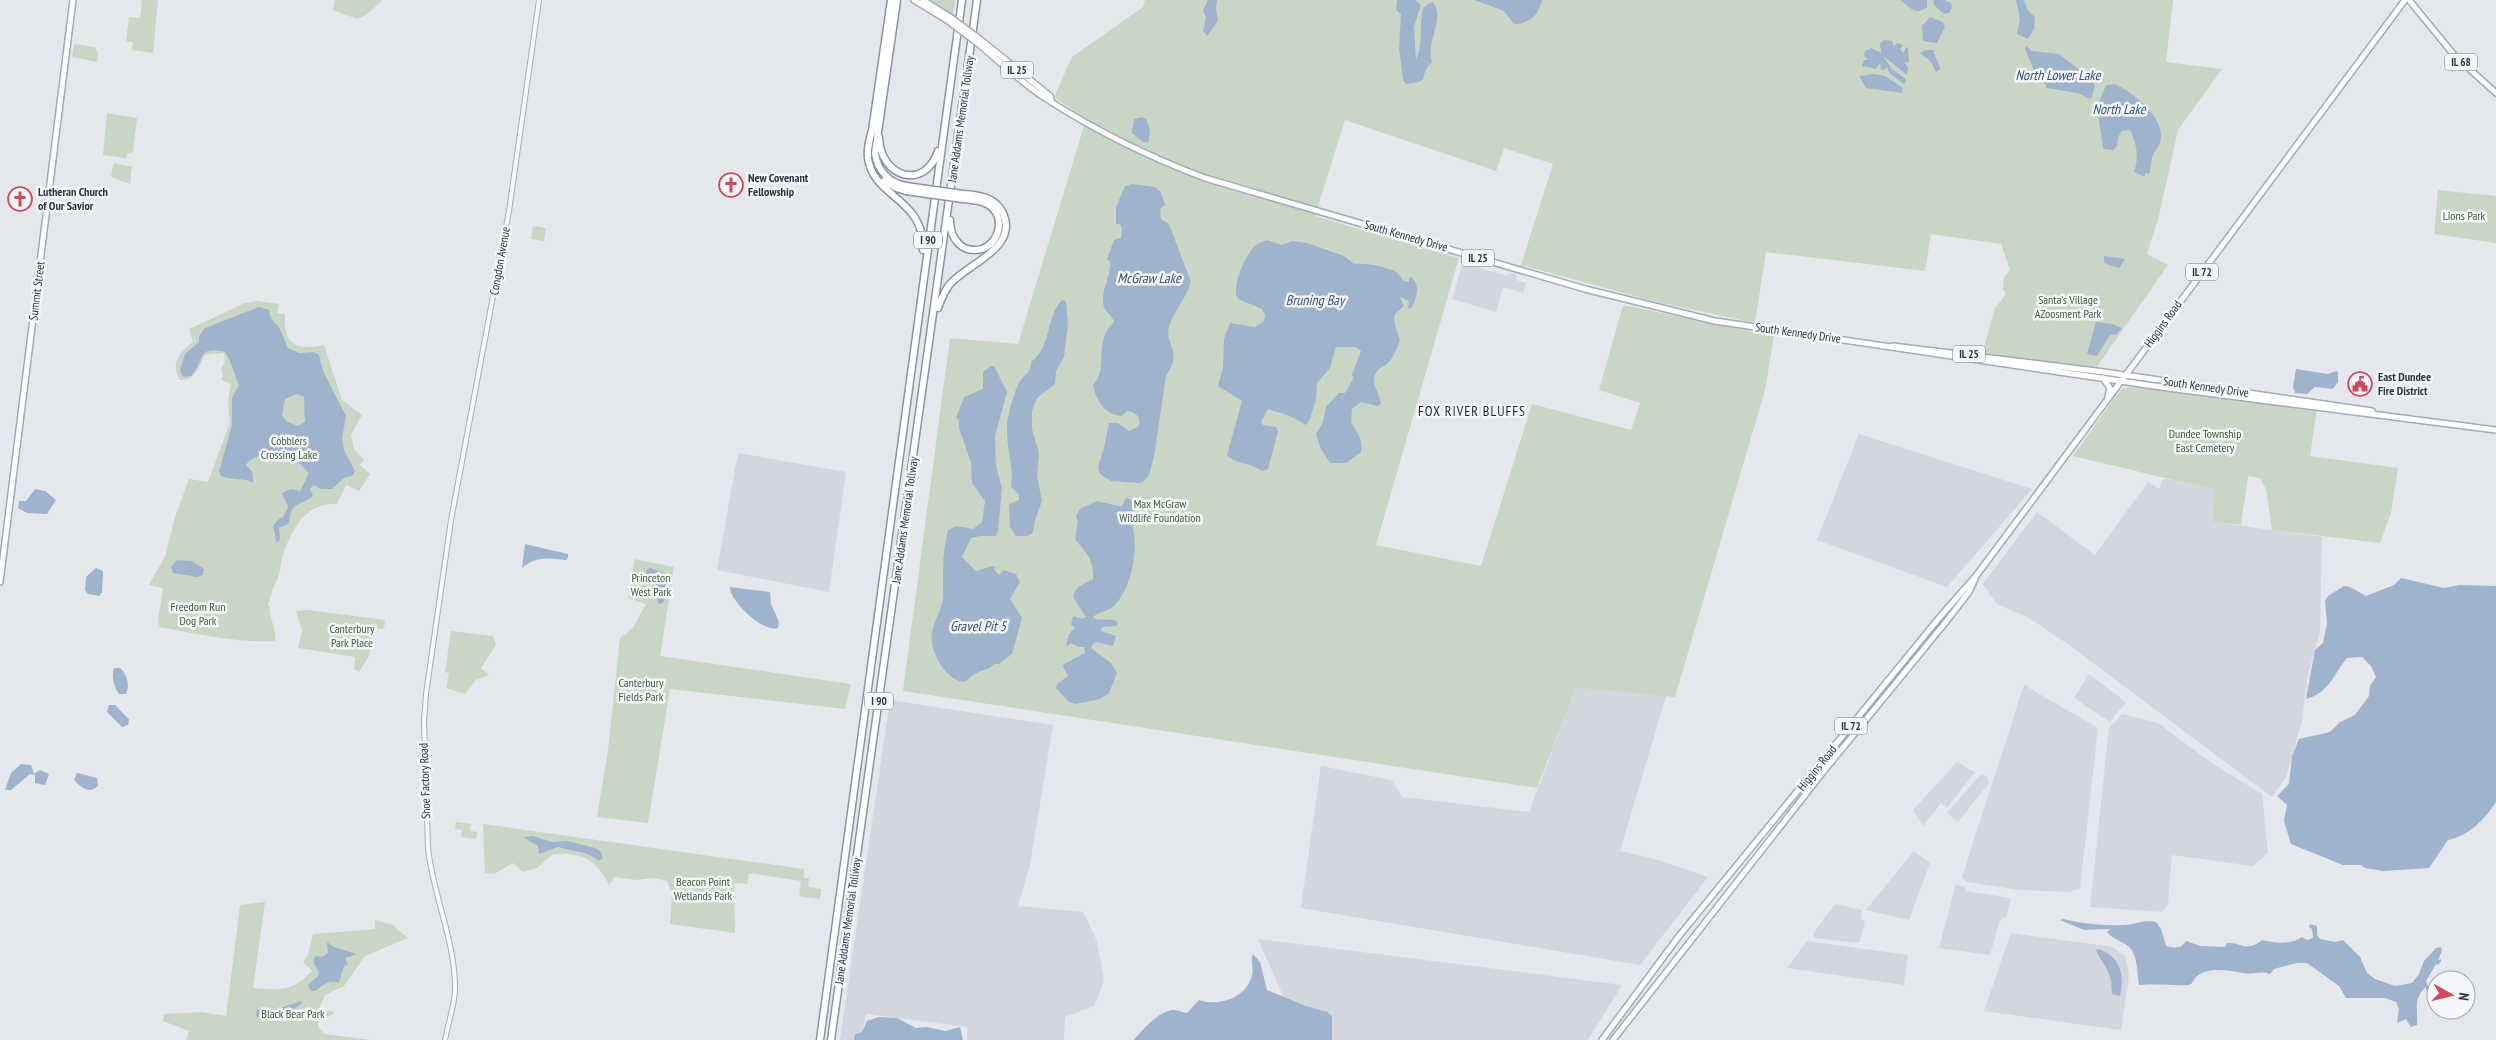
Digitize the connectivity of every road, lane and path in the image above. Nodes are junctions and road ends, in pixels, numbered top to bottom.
1 (74, 0) edge
2 (539, 0) edge
3 (891, 0) edge
4 (897, 0) edge
5 (914, 0) edge
6 (923, 0) edge
7 (962, 0) edge
8 (977, 0) edge
9 (2405, 0) edge
10 (2409, 0) edge
11 (948, 18) junction
12 (883, 91) junction
13 (2496, 93) edge
14 (872, 127) junction
15 (943, 130) junction
16 (954, 175) junction
17 (906, 188) junction
18 (963, 196) junction
19 (932, 331) junction
20 (1890, 347) junction
21 (913, 350) junction
22 (2125, 375) junction
23 (2103, 378) junction
24 (2121, 381) junction
25 (2106, 404) junction
26 (2373, 414) junction
27 (2496, 430) edge
28 (451, 520) joint
29 (1976, 576) junction
30 (0, 582) edge
31 (445, 1040) edge
32 (820, 1040) edge
33 (831, 1040) edge
34 (1602, 1040) edge
35 (1613, 1040) edge

1 - 30 main road, Summit Street
2 - 28 street, Congdon Avenue
3 - 14 highway
4 - 12 highway
5 - 11 main road, IL 25
6 - 11 main road, IL 25
7 - 15 highway, Jane Addams Memorial Tollway / I 90
8 - 16 highway, Jane Addams Memorial Tollway / I 90
9 - 22 main road, Higgins Road / IL 72
10 - 13 main road, IL 68
11 - 20 main road, South Kennedy Drive / IL 25, bridge
12 - 15 highway
12 - 17 highway
14 - 17 highway
14 - 21 highway
15 - 21 highway, Jane Addams Memorial Tollway / I 90
16 - 18 highway
16 - 19 highway, Jane Addams Memorial Tollway / I 90
17 - 18 highway, bridge
18 - 19 highway
19 - 33 highway, Jane Addams Memorial Tollway / I 90
20 - 22 main road, South Kennedy Drive / IL 25
20 - 23 main road, South Kennedy Drive / IL 25
21 - 32 highway, Jane Addams Memorial Tollway / I 90
22 - 24 main road, Higgins Road / IL 72
22 - 26 main road, South Kennedy Drive / IL 25
23 - 24 main road, South Kennedy Drive / IL 25
23 - 25 main road
24 - 25 main road, Higgins Road / IL 72
24 - 26 main road, South Kennedy Drive / IL 25
25 - 29 main road, Higgins Road / IL 72
26 - 27 main road, South Kennedy Drive / IL 25
28 - 31 street, Shoe Factory Road
29 - 34 main road, Higgins Road / IL 72
29 - 35 main road, Higgins Road / IL 72

